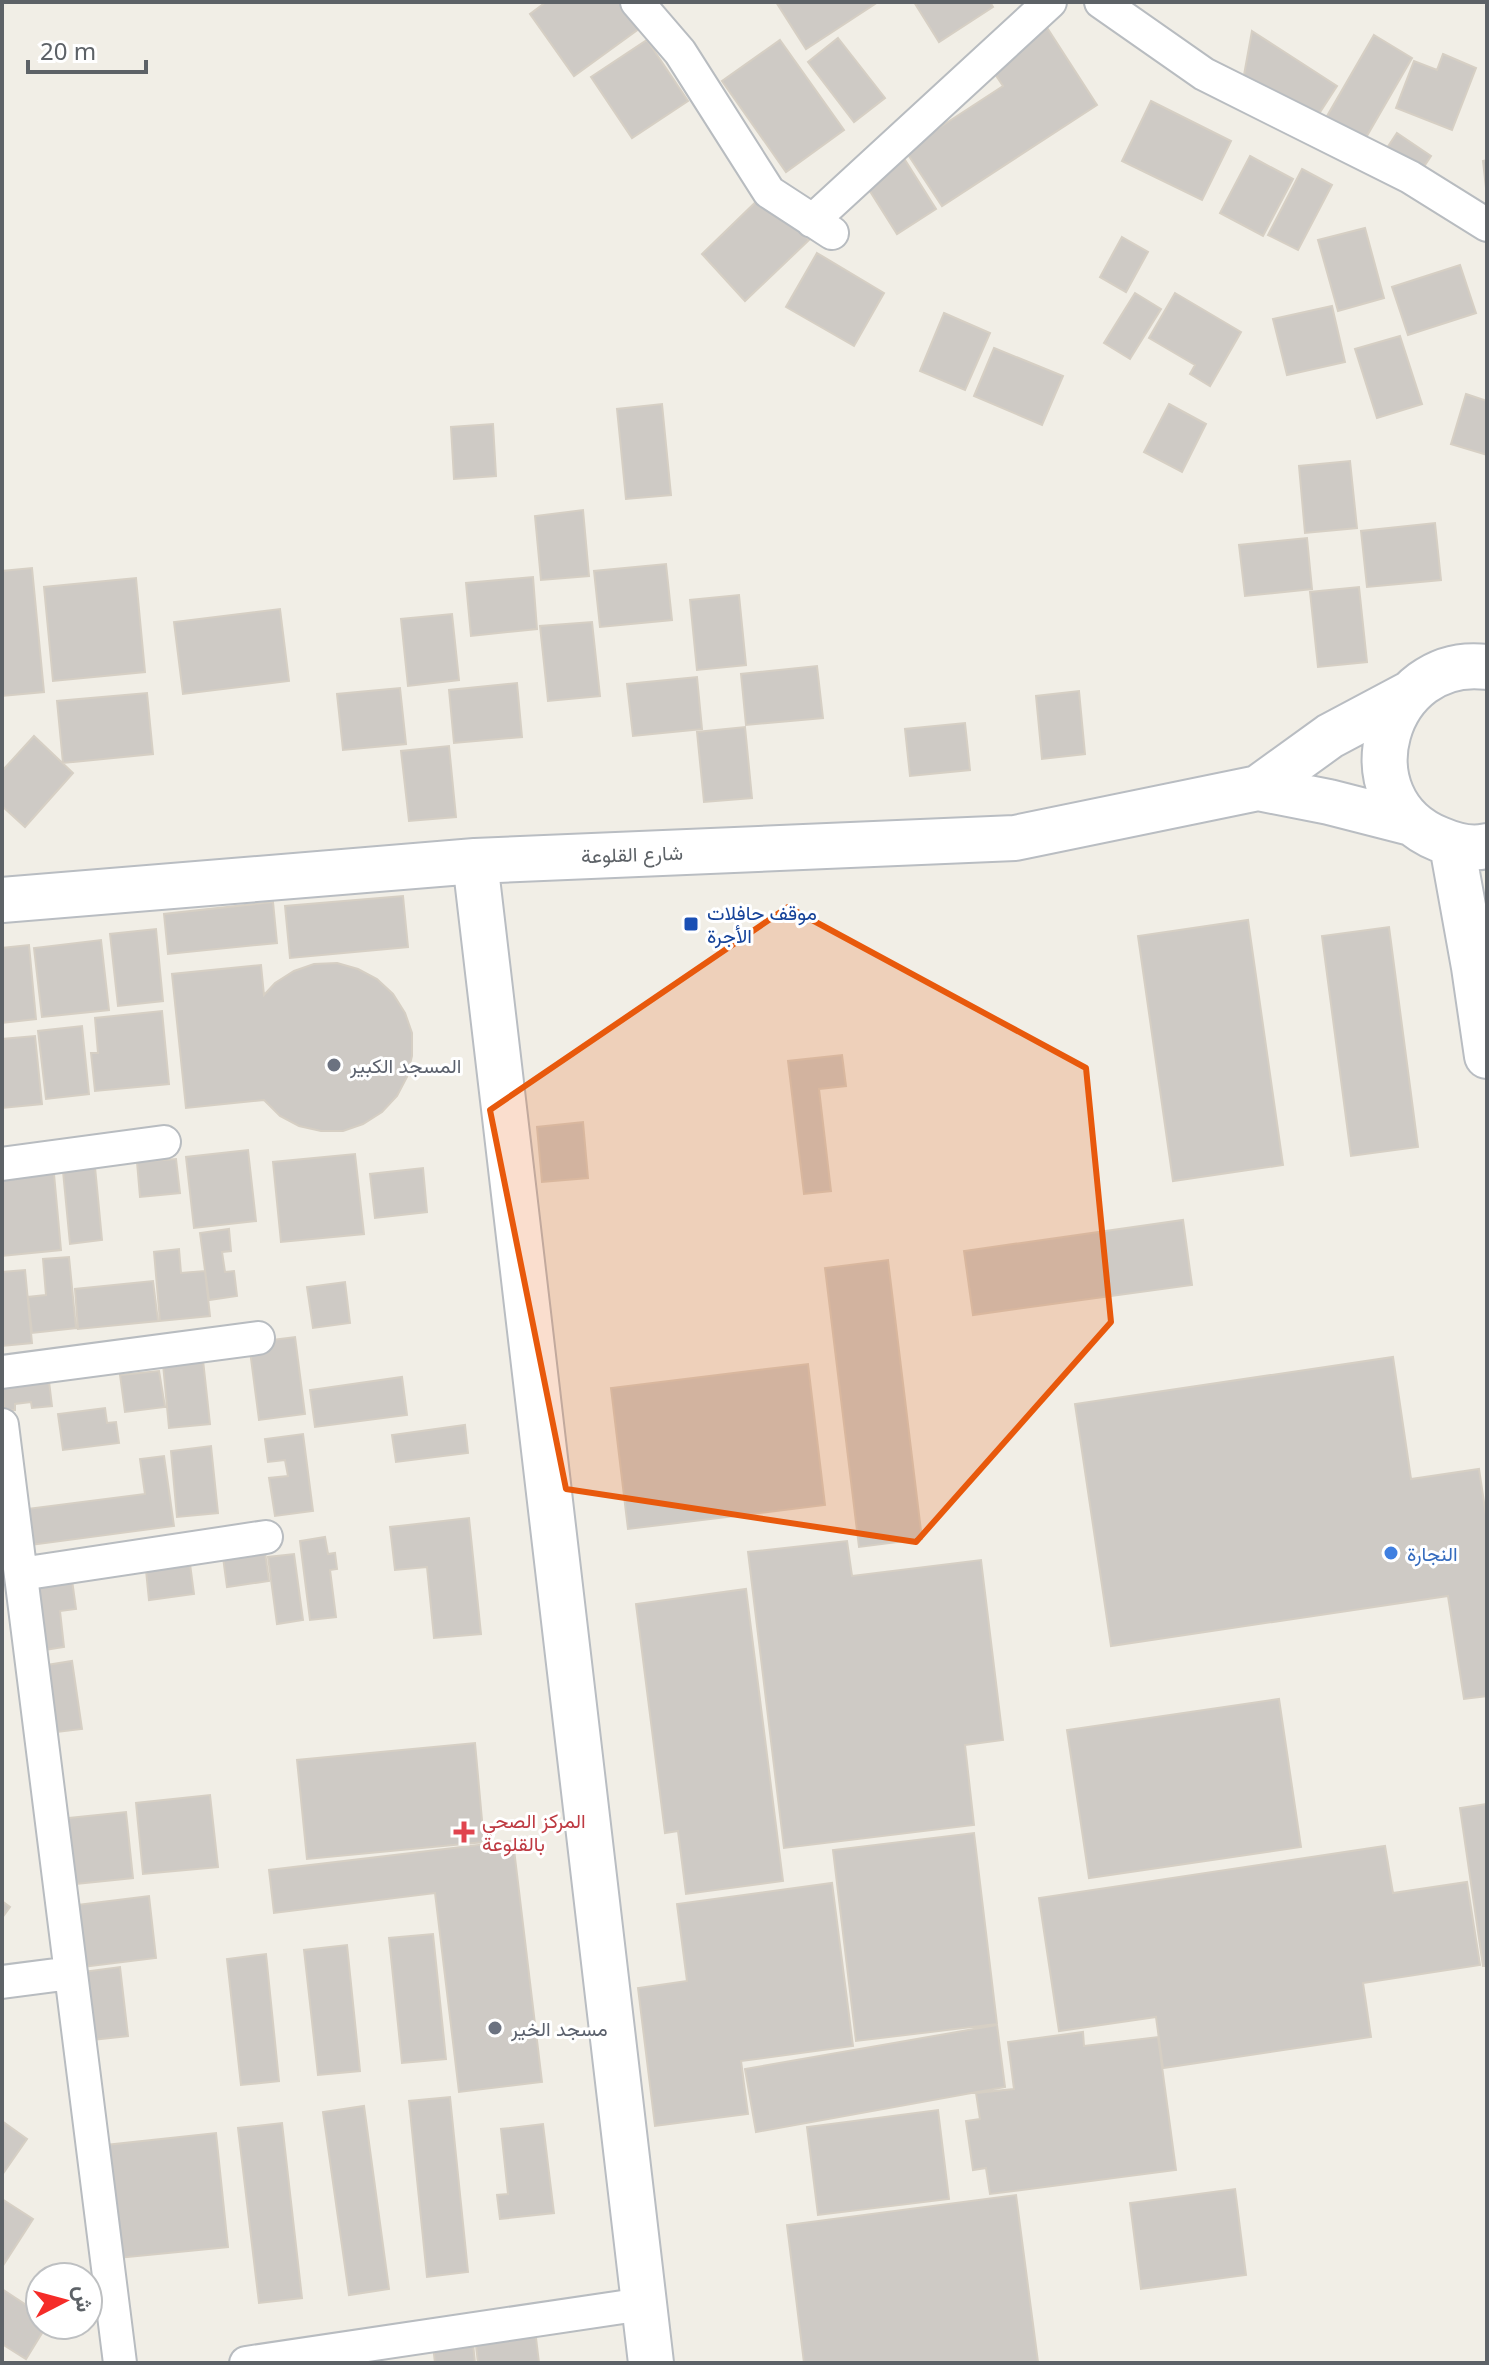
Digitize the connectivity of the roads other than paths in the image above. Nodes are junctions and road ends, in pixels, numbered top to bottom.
1 (637, 2) edge
2 (1050, 2) edge
3 (1101, 2) edge
4 (1487, 225) edge
5 (1482, 663) edge
6 (1409, 694) junction
7 (1258, 788) junction
8 (1411, 823) junction
9 (1469, 846) edge
10 (475, 861) junction
11 (2, 900) edge
12 (1487, 1056) edge
13 (164, 1142) dead end
14 (2, 1164) edge
15 (258, 1338) dead end
16 (2, 1372) edge
17 (2, 1425) edge
18 (266, 1537) dead end
19 (21, 1574) junction
20 (71, 1973) junction
21 (2, 1982) edge
22 (643, 2304) junction
23 (120, 2363) edge
24 (246, 2363) edge
25 (651, 2363) edge

1 - 2 street
3 - 4 street
5 - 6 main road
6 - 7 main road
6 - 8 main road
7 - 8 main road
7 - 10 main road, شارع القلوعة
8 - 9 main road
9 - 12 main road
10 - 11 main road, شارع القلوعة
10 - 22 main road
13 - 14 street
15 - 16 street
17 - 19 street
18 - 19 street
19 - 20 street
20 - 21 street
20 - 23 street
22 - 24 street
22 - 25 main road

